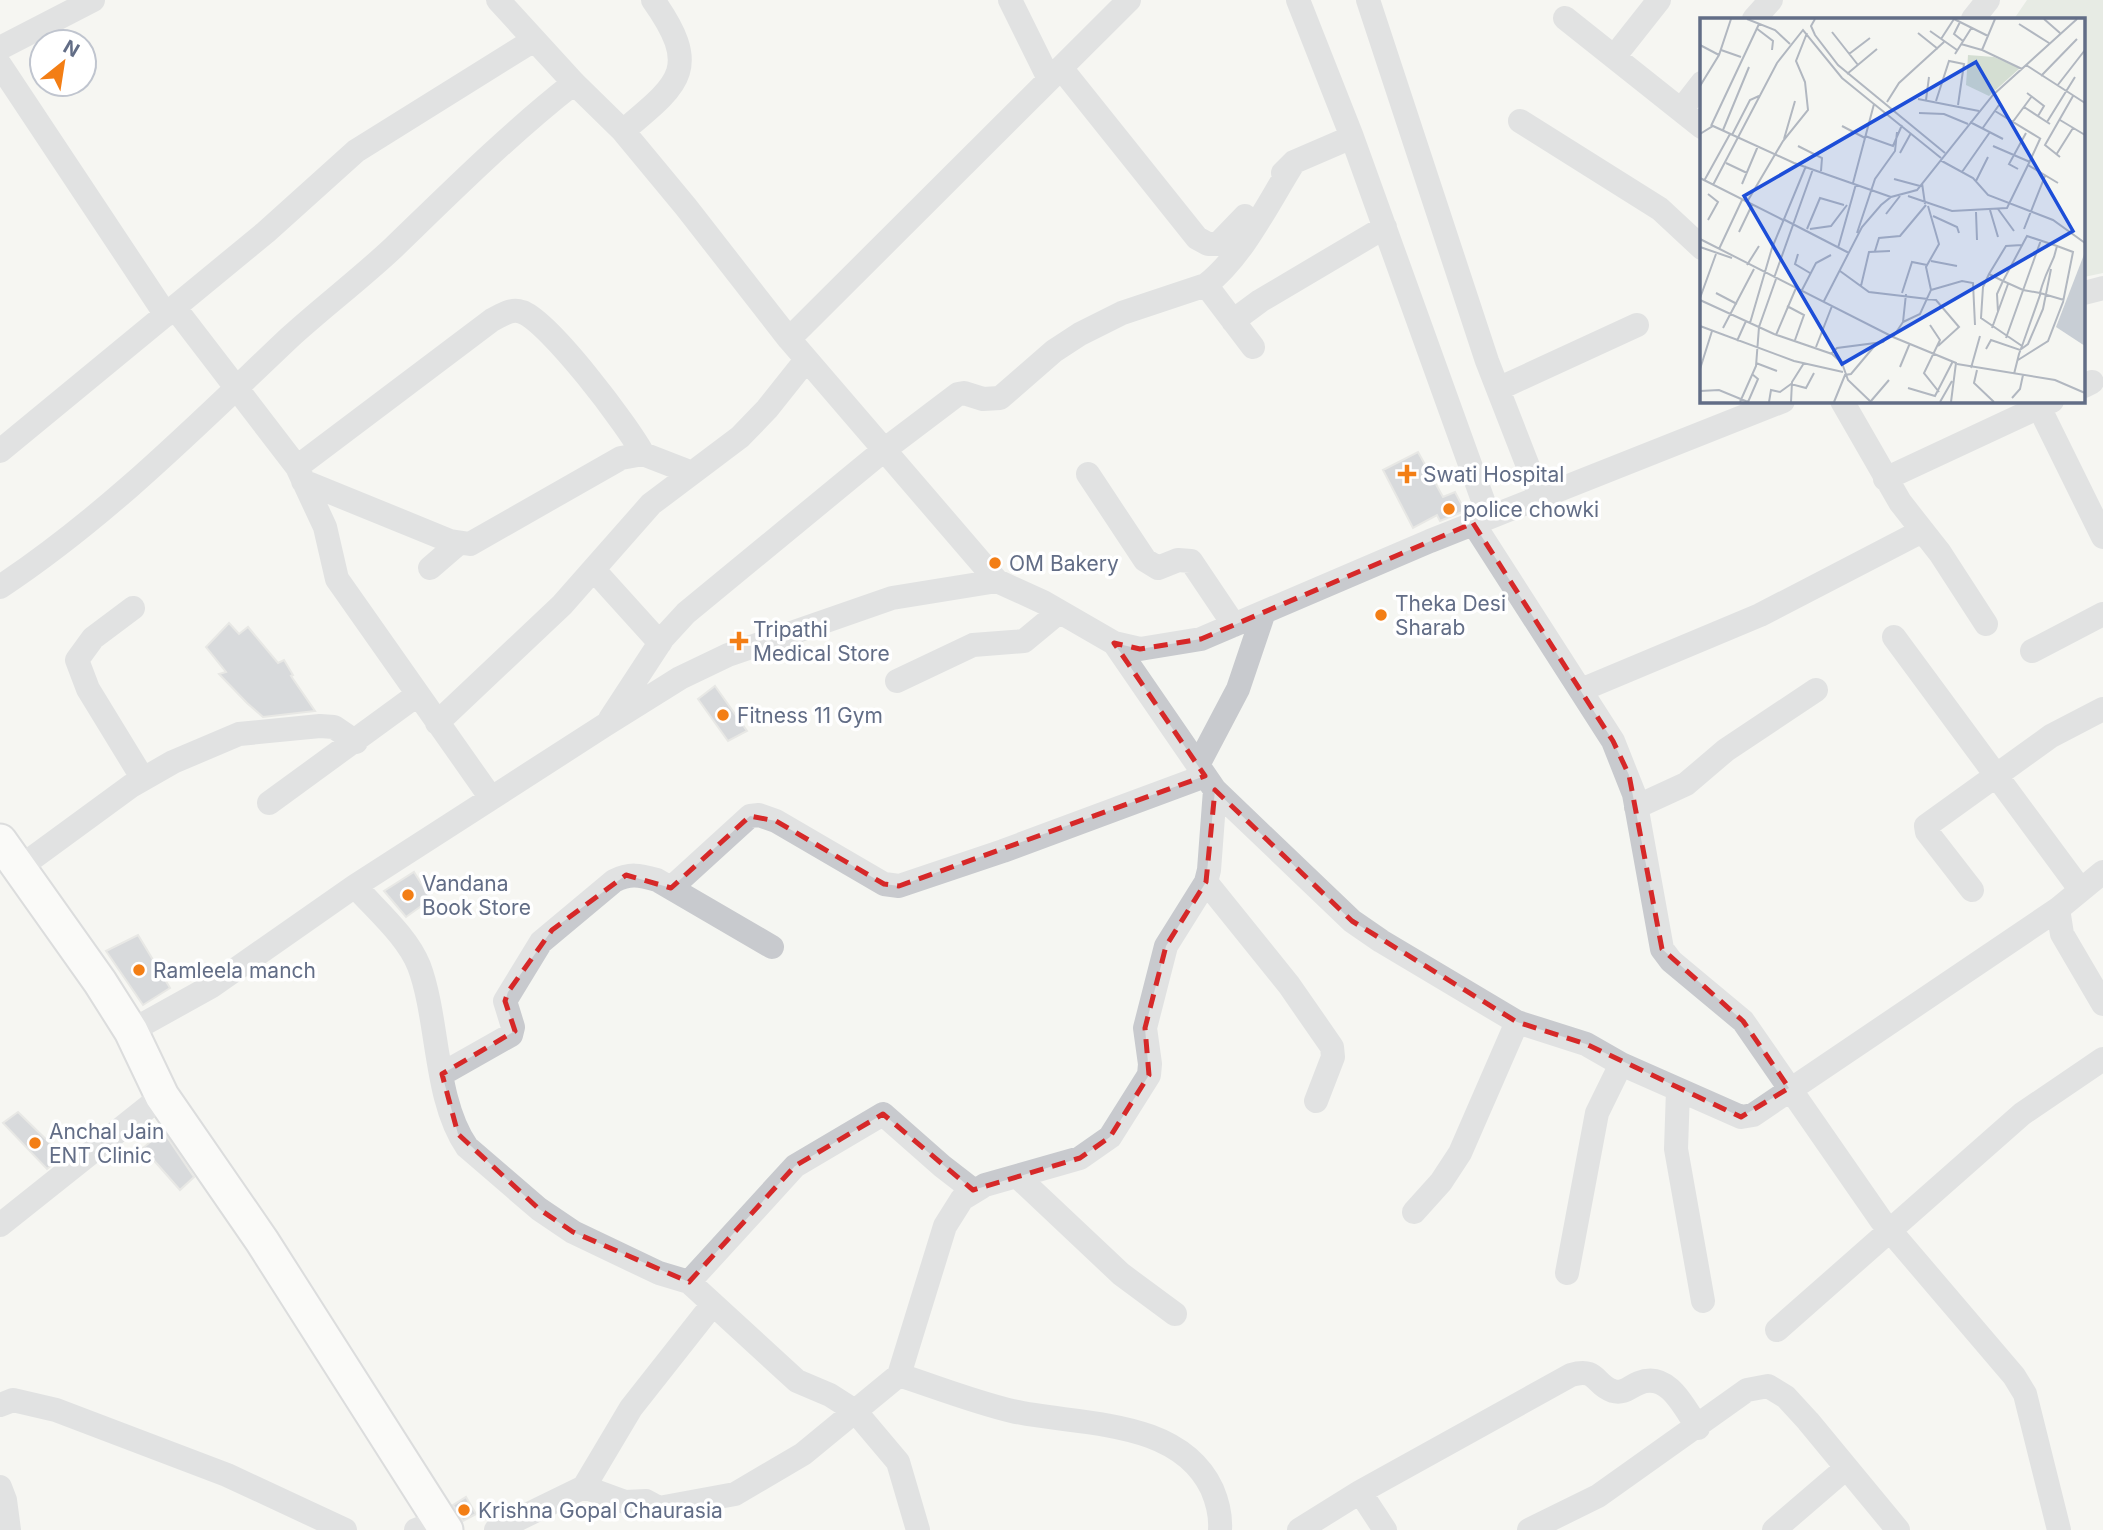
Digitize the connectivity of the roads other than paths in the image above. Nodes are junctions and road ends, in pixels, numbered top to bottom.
1 (93, 0) edge
2 (498, 0) edge
3 (653, 0) edge
4 (1010, 0) edge
5 (1129, 0) edge
6 (1298, 0) edge
7 (1368, 0) edge
8 (1659, 0) edge
9 (1771, 0) edge
10 (1988, 0) edge
11 (1565, 18) dead end
12 (1755, 18) edge
13 (1974, 18) edge
14 (534, 40) junction
15 (0, 48) edge
16 (1614, 57) junction
17 (0, 65) edge
18 (1055, 73) junction
19 (574, 83) junction
20 (1700, 86) edge
21 (7, 92) edge
22 (1681, 110) junction
23 (1520, 121) dead end
24 (1700, 125) edge
25 (622, 131) junction
26 (1352, 137) junction
27 (1294, 162) junction
28 (1385, 227) junction
29 (1700, 245) edge
30 (1206, 285) junction
31 (2103, 288) edge
32 (2086, 292) edge
33 (171, 312) junction
34 (1233, 321) junction
35 (1637, 325) dead end
36 (789, 339) junction
37 (1253, 346) dead end
38 (806, 360) junction
39 (238, 388) junction
40 (1498, 389) junction
41 (1780, 402) edge
42 (1843, 402) edge
43 (2046, 404) edge
44 (884, 450) junction
45 (0, 451) edge
46 (643, 454) junction
47 (692, 473) junction
48 (300, 474) junction
49 (1088, 474) dead end
50 (1885, 479) junction
51 (1540, 497) junction
52 (1481, 520) junction
53 (1922, 531) junction
54 (2103, 537) edge
55 (459, 543) junction
56 (430, 568) dead end
57 (594, 570) junction
58 (997, 581) junction
59 (0, 587) edge
60 (133, 608) dead end
61 (1059, 612) junction
62 (1264, 612) junction
63 (2103, 614) edge
64 (1986, 624) dead end
65 (1234, 625) junction
66 (1894, 637) dead end
67 (660, 643) junction
68 (1114, 643) junction
69 (2032, 651) dead end
70 (897, 681) dead end
71 (1581, 690) junction
72 (1816, 690) dead end
73 (417, 695) junction
74 (2103, 709) edge
75 (437, 723) junction
76 (606, 725) junction
77 (356, 742) junction
78 (1206, 777) junction
79 (1996, 778) junction
80 (143, 779) junction
81 (491, 798) junction
82 (269, 803) dead end
83 (1636, 807) junction
84 (0, 841) edge
85 (19, 868) junction
86 (2103, 872) edge
87 (1206, 882) junction
88 (355, 886) junction
89 (671, 888) junction
90 (2080, 889) junction
91 (1972, 890) dead end
92 (2058, 909) junction
93 (772, 947) dead end
94 (2103, 1003) edge
95 (1517, 1022) junction
96 (131, 1031) junction
97 (2103, 1059) edge
98 (1620, 1064) junction
99 (442, 1074) junction
100 (1789, 1088) junction
101 (1678, 1090) junction
102 (162, 1096) junction
103 (1317, 1101) dead end
104 (1018, 1177) junction
105 (973, 1189) junction
106 (1414, 1212) dead end
107 (0, 1225) edge
108 (1890, 1230) junction
109 (1567, 1273) dead end
110 (690, 1282) junction
111 (1703, 1301) dead end
112 (713, 1304) junction
113 (1175, 1314) dead end
114 (1777, 1330) dead end
115 (899, 1375) junction
116 (0, 1405) edge
117 (855, 1411) junction
118 (1698, 1428) junction
119 (1845, 1469) junction
120 (0, 1487) edge
121 (584, 1487) junction
122 (1360, 1492) junction
123 (335, 1525) edge
124 (434, 1527) edge
125 (9, 1530) edge
126 (302, 1530) edge
127 (496, 1530) edge
128 (918, 1530) edge
129 (1220, 1530) edge
130 (1299, 1530) edge
131 (1385, 1530) edge
132 (1529, 1530) edge
133 (1774, 1530) edge
134 (1898, 1530) edge
135 (2059, 1530) edge

1 - 15 street
2 - 14 street
3 - 25 street
4 - 18 street
5 - 18 street
6 - 26 street
7 - 40 street
8 - 16 street
9 - 12 street
10 - 13 street
11 - 16 street
14 - 19 street
14 - 33 street
16 - 22 street
17 - 21 street
18 - 27 street
18 - 36 street
19 - 25 street
19 - 39 street
20 - 22 street
21 - 33 street
22 - 24 street
23 - 29 street
25 - 36 street
26 - 27 street
26 - 28 street
27 - 30 street
28 - 34 street
28 - 52 street
30 - 34 street
30 - 44 street
31 - 32 street
33 - 39 street
33 - 45 street
34 - 37 street
35 - 40 street
36 - 38 street
38 - 44 street
38 - 47 street
39 - 48 street
39 - 59 street
40 - 51 street
41 - 51 street
42 - 50 street
43 - 50 street
43 - 54 street
44 - 58 street
44 - 67 street
46 - 47 street
46 - 48 street
46 - 55 street
47 - 57 street
48 - 55 street
48 - 73 street
49 - 65 street
50 - 53 street
51 - 52 street
52 - 62 street
52 - 71 street
53 - 64 street
53 - 71 street
55 - 56 street
57 - 67 street
57 - 75 street
58 - 61 street
58 - 76 street
60 - 80 street
61 - 68 street
61 - 70 street
62 - 65 street
62 - 78 street
63 - 69 street
65 - 68 street
66 - 79 street
67 - 76 street
68 - 78 street
71 - 83 street
72 - 83 street
73 - 75 street
73 - 77 street
74 - 79 street
75 - 81 street
76 - 81 street
77 - 80 street
77 - 82 street
78 - 87 street
78 - 89 street
78 - 95 street
79 - 90 street
79 - 91 street
80 - 85 street
81 - 88 street
83 - 100 street
84 - 85 main road
85 - 96 main road
86 - 90 street
87 - 103 street
87 - 104 street
88 - 96 street
88 - 99 street
89 - 93 street
89 - 99 street
90 - 92 street
92 - 94 street
92 - 100 street
95 - 98 street
95 - 106 street
96 - 102 main road
97 - 108 street
98 - 101 street
98 - 109 street
99 - 110 street
100 - 101 street
100 - 108 street
101 - 111 street
102 - 107 street
102 - 124 main road
104 - 105 street
104 - 113 street
105 - 110 street
105 - 115 street
108 - 114 street
108 - 135 street
110 - 112 street
112 - 117 street
112 - 121 street
115 - 117 street
115 - 129 street
116 - 123 street
117 - 121 street
117 - 128 street
118 - 119 street
118 - 122 street
118 - 132 street
119 - 133 street
119 - 134 street
120 - 125 street
121 - 127 street
122 - 130 street
122 - 131 street
123 - 126 street

